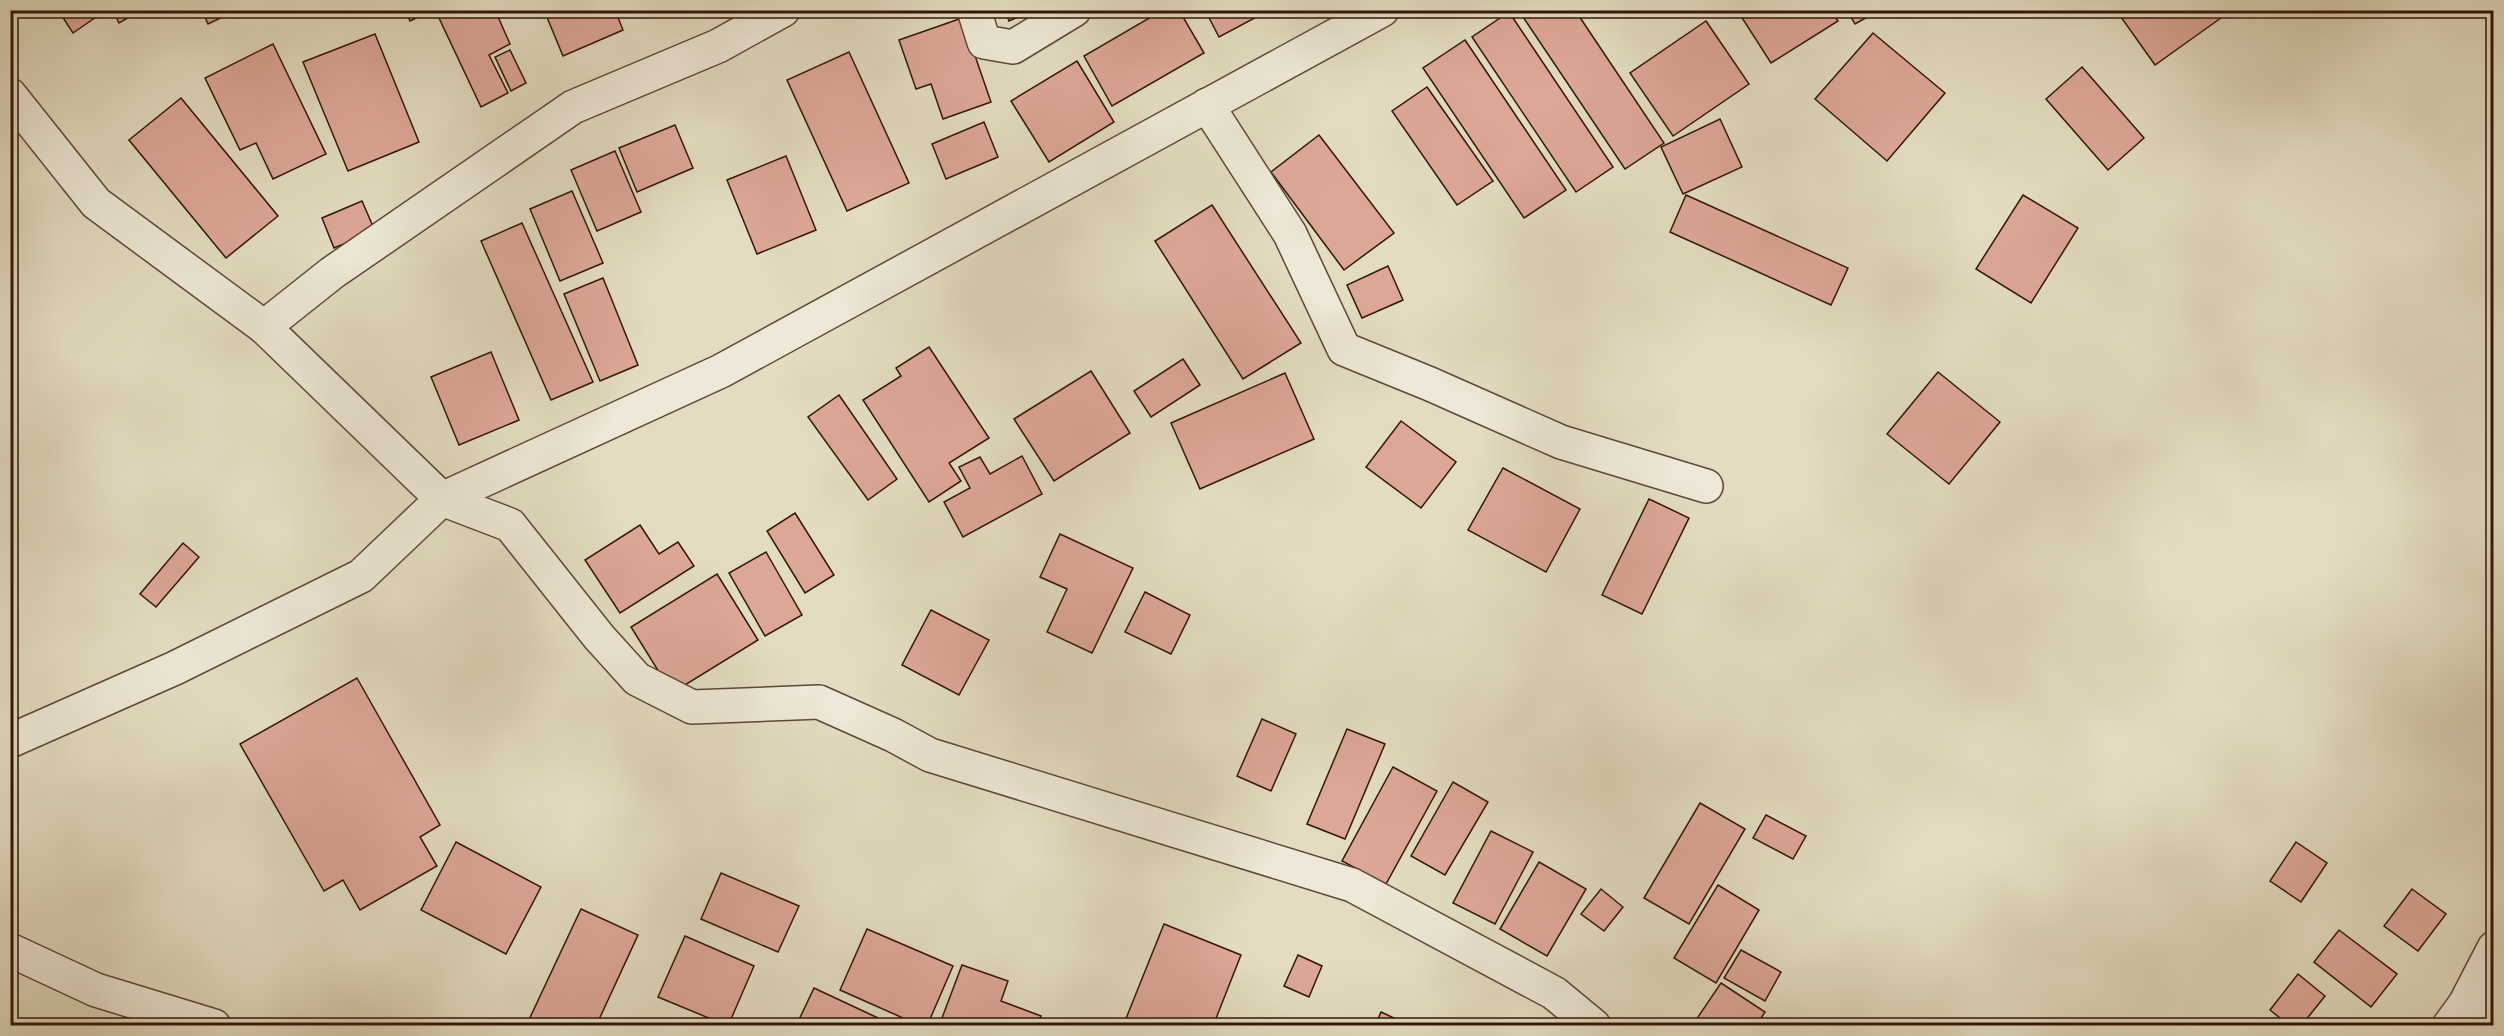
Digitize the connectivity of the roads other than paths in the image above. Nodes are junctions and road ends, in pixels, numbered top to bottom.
1 (783, 10) edge
2 (974, 10) edge
3 (1074, 10) edge
4 (1382, 10) edge
5 (10, 95) edge
6 (1207, 105) junction
7 (264, 327) junction
8 (1706, 486) dead end
9 (441, 499) junction
10 (10, 741) edge
11 (2493, 948) edge
12 (10, 950) edge
13 (2469, 1016) edge
14 (214, 1026) edge
15 (1594, 1026) edge

1 - 7 street
2 - 3 street
4 - 6 street
5 - 7 street
6 - 8 street
6 - 9 street
7 - 9 street
9 - 10 street
9 - 15 street
11 - 13 street
12 - 14 street

